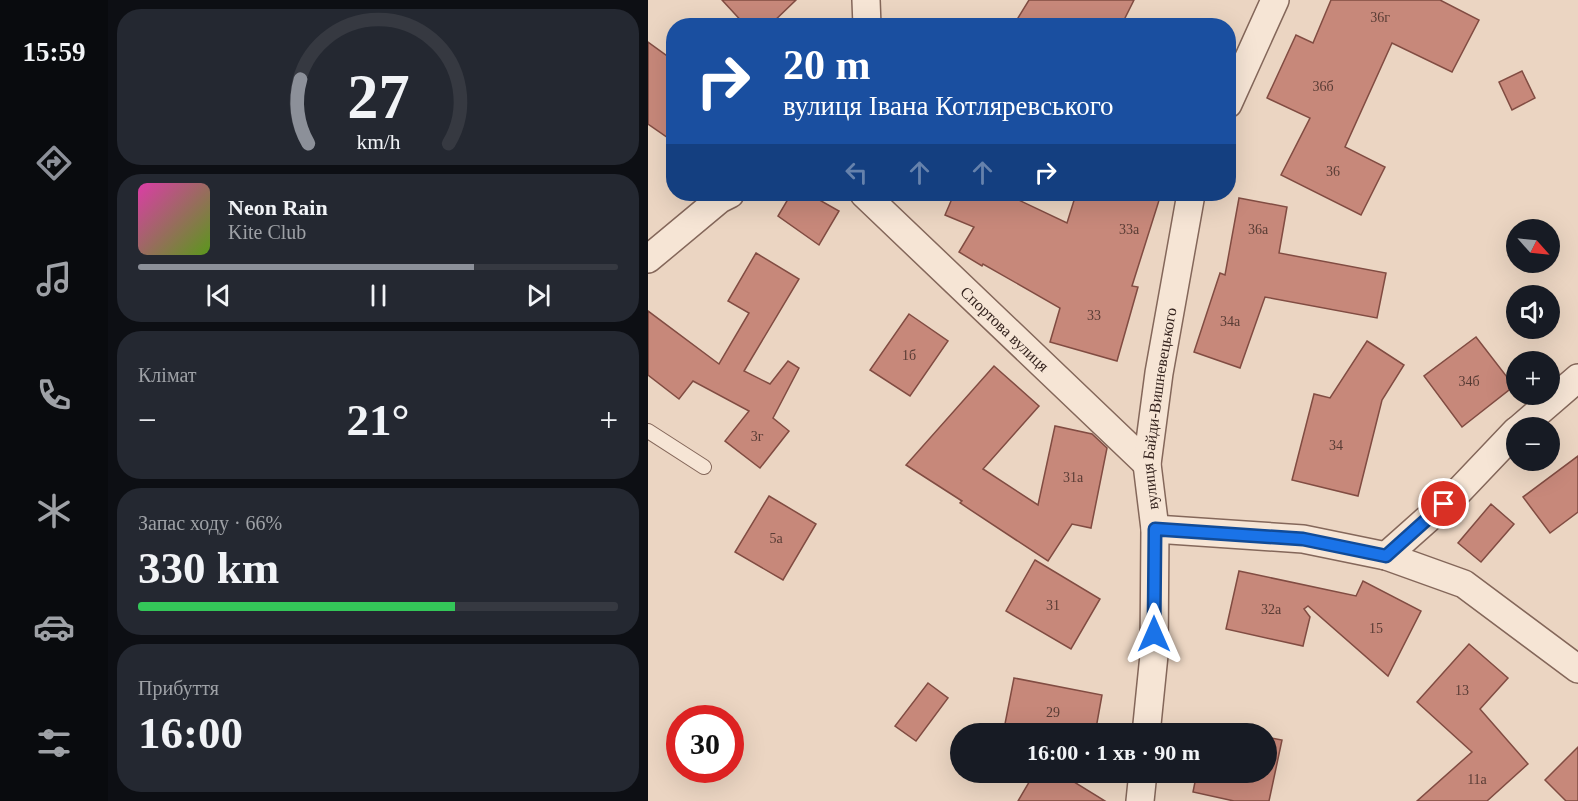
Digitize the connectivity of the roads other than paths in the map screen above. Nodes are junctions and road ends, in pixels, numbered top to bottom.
1 (866, 0) edge
2 (1275, 0) edge
3 (867, 18) edge
4 (1236, 86) edge
5 (718, 201) edge
6 (871, 201) edge
7 (1190, 201) edge
8 (648, 259) edge
9 (1578, 378) edge
10 (1533, 417) edge
11 (648, 431) edge
12 (1506, 442) edge
13 (1147, 464) junction
14 (704, 467) dead end
15 (1155, 529) junction
16 (1386, 556) junction
17 (1578, 669) edge
18 (1147, 723) edge
19 (1142, 783) edge
20 (1140, 801) edge

1 - 3 street
2 - 4 street
5 - 8 street
6 - 13 street, Спортова вулиця
7 - 13 street, вулиця Байди-Вишневецького
9 - 10 street
11 - 14 lane
12 - 16 street
13 - 15 street, вулиця Байди-Вишневецького
15 - 16 street
15 - 18 street, вулиця Байди-Вишневецького
16 - 17 street
19 - 20 street

